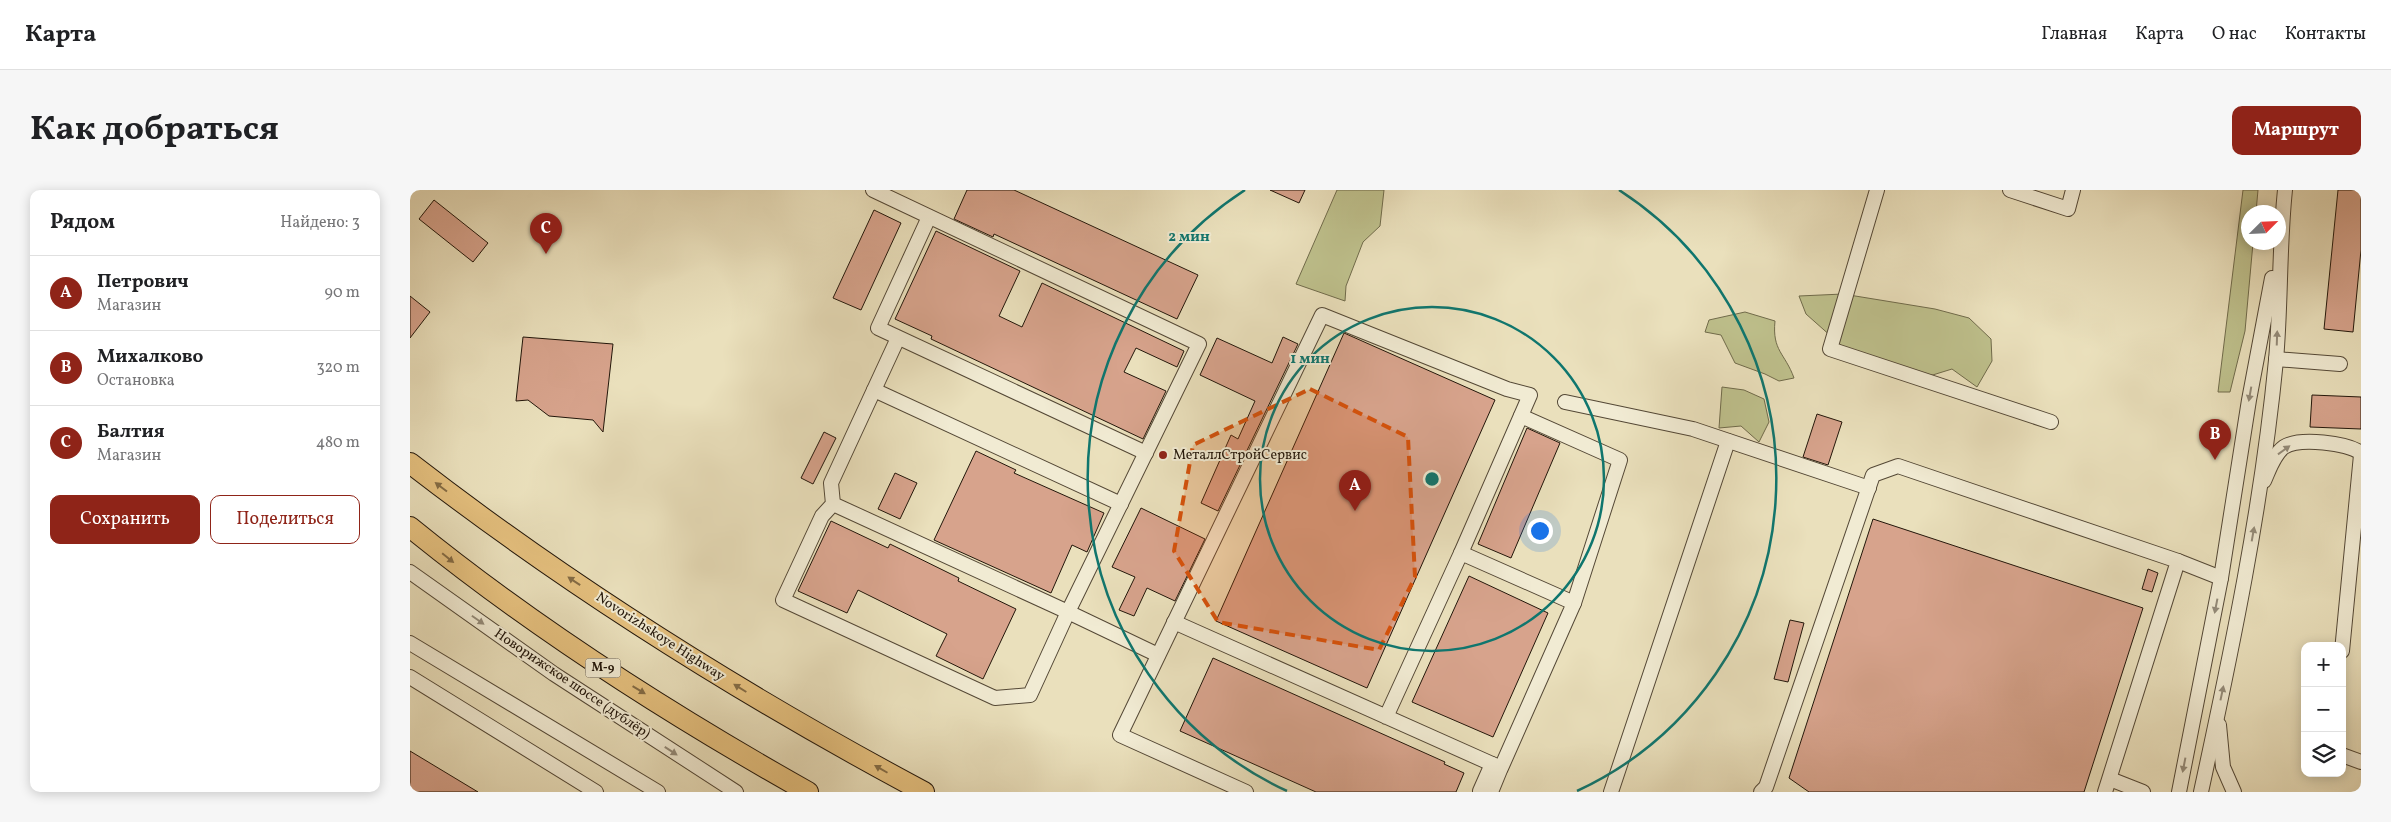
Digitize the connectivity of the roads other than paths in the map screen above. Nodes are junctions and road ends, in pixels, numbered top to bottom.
1 (873, 190) edge
2 (1877, 190) edge
3 (2010, 190) edge
4 (2073, 190) edge
5 (2285, 190) edge
6 (2283, 205) edge
7 (930, 217) junction
8 (2277, 250) edge
9 (2279, 250) edge
10 (898, 338) junction
11 (2276, 359) junction
12 (2340, 364) dead end
13 (874, 390) junction
14 (1565, 402) dead end
15 (1521, 416) junction
16 (2051, 422) dead end
17 (1728, 441) junction
18 (1146, 453) junction
19 (2361, 454) edge
20 (410, 463) edge
21 (1869, 488) junction
22 (2259, 490) junction
23 (833, 504) junction
24 (1121, 504) junction
25 (410, 527) edge
26 (1461, 553) junction
27 (2178, 561) junction
28 (410, 572) edge
29 (2221, 578) junction
30 (1574, 603) junction
31 (1068, 612) junction
32 (1174, 622) junction
33 (2343, 642) edge
34 (410, 644) edge
35 (1158, 656) junction
36 (410, 677) edge
37 (2218, 713) junction
38 (1386, 717) junction
39 (2346, 756) edge
40 (2361, 762) edge
41 (1496, 766) junction
42 (2108, 786) edge
43 (596, 792) edge
44 (658, 792) edge
45 (736, 792) edge
46 (808, 792) edge
47 (924, 792) edge
48 (1246, 792) edge
49 (1480, 792) edge
50 (1490, 792) edge
51 (1612, 792) edge
52 (1761, 792) edge
53 (2144, 792) edge
54 (2179, 792) edge
55 (2201, 792) edge
56 (2234, 792) edge

1 - 7 street
2 - 16 street
3 - 4 street
5 - 6 street
7 - 10 street
7 - 18 street
8 -> 29 street
11 -> 9 street
10 - 13 street
10 - 18 street
11 - 12 street
11 - 22 street
13 - 23 street
13 - 24 street
14 - 17 street
15 - 26 street
15 - 30 street
15 - 32 street
17 - 21 street
17 - 51 street
18 - 24 street
22 -> 19 street
19 - 33 street
47 -> 20 highway, Novorizhskoye Highway
21 - 27 street
21 - 52 street
37 -> 22 street
23 - 31 street
23 - 31 street
24 - 31 street
25 -> 46 highway, М-9
26 - 30 street
26 - 38 street
27 - 29 street
27 - 42 street
28 -> 45 street, Новорижское шоссе (дублёр)
29 -> 54 street
30 - 41 street
31 - 35 street
32 - 35 street
32 - 38 street
34 - 44 street
35 - 48 street
36 - 43 street
37 - 55 street
37 - 56 street
38 - 41 street
39 - 40 street
41 - 49 street
41 - 50 street
42 - 53 street

